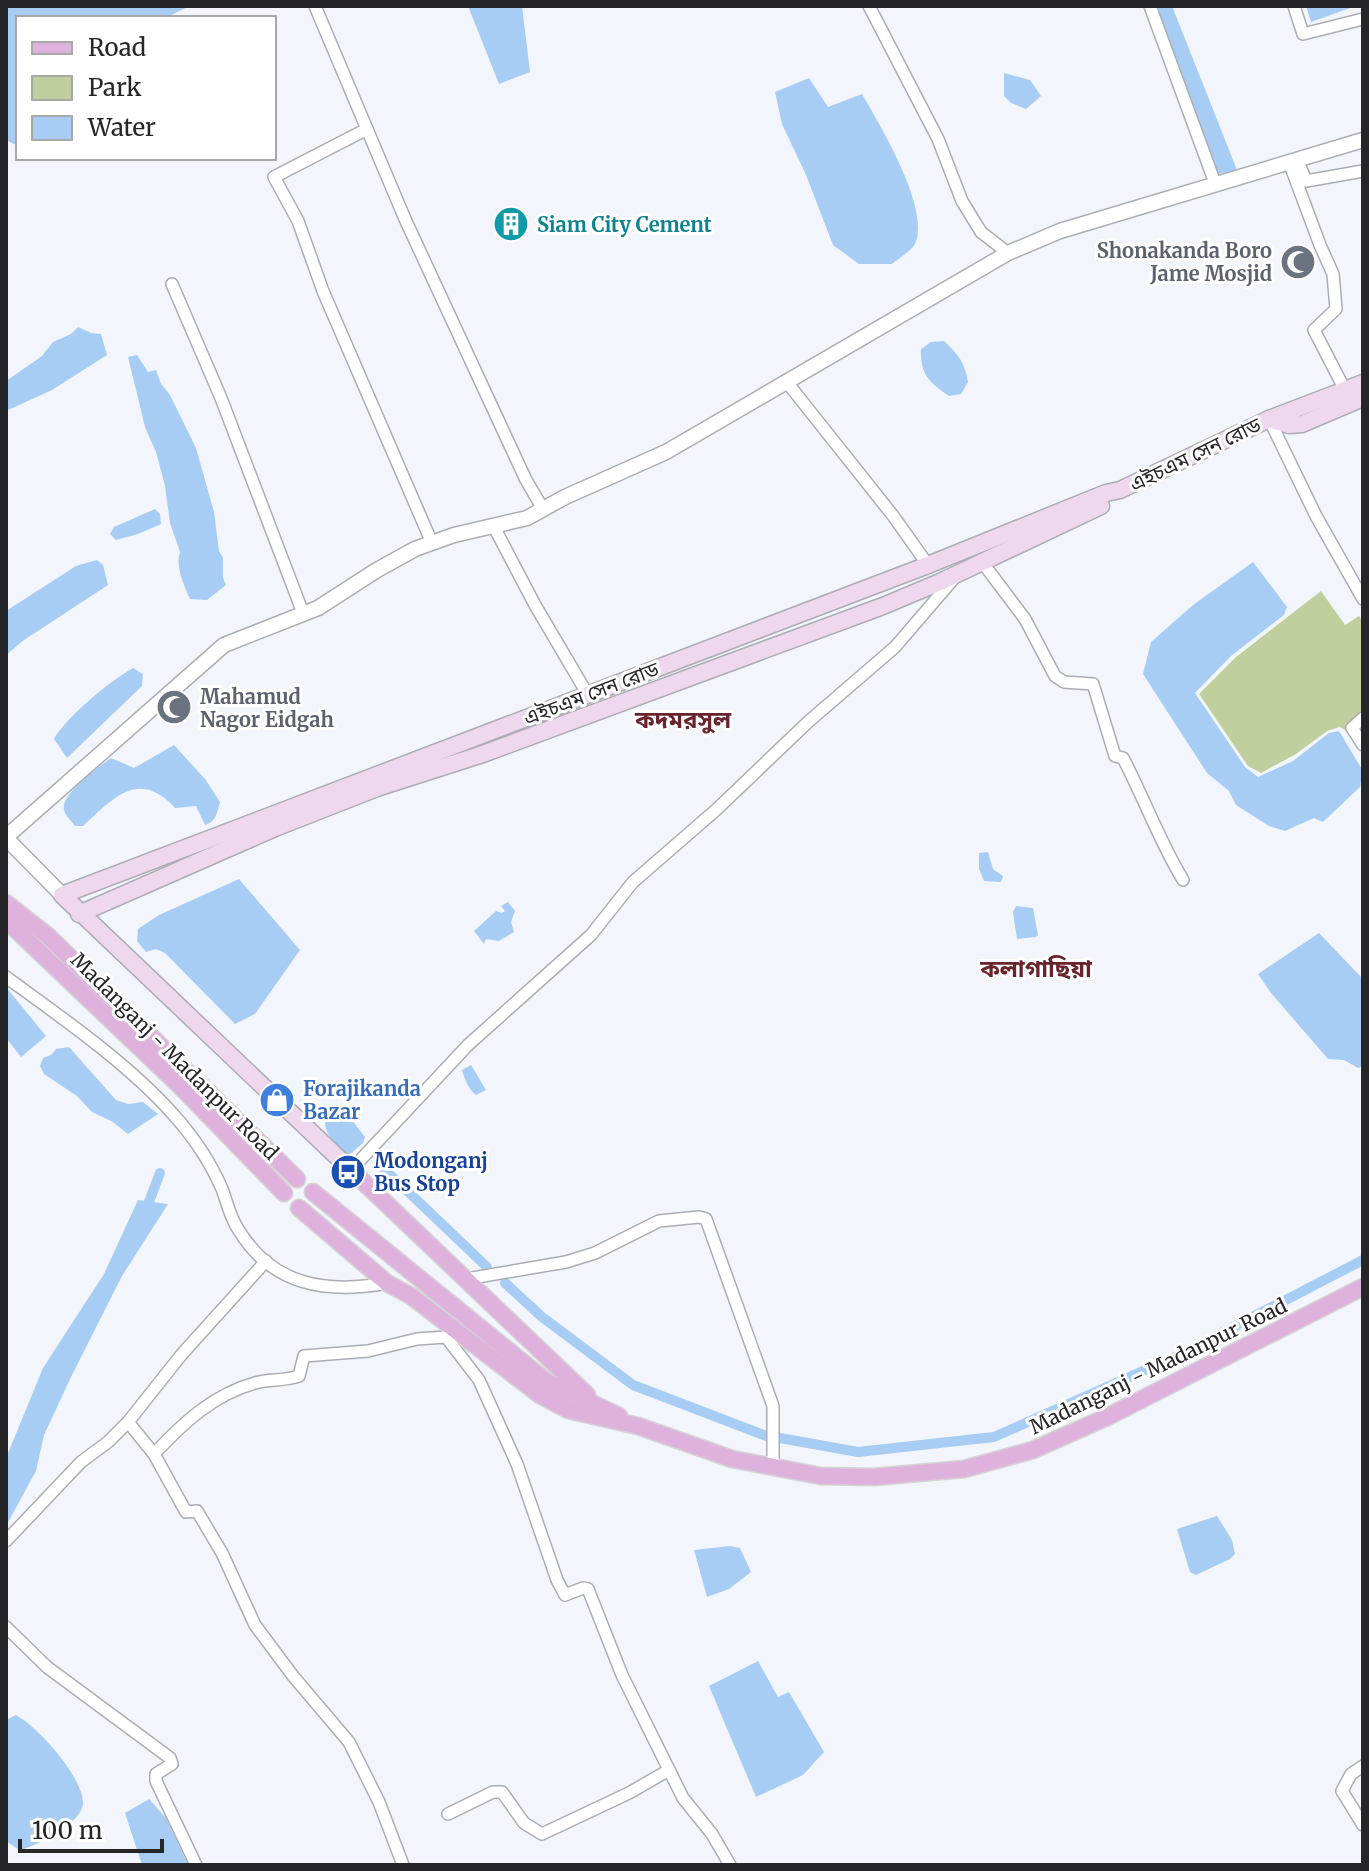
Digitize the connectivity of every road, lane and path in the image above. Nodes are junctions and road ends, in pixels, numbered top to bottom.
1 (315, 6) edge
2 (869, 6) edge
3 (1150, 6) edge
4 (1294, 6) edge
5 (1363, 19) edge
6 (367, 129) junction
7 (1363, 140) edge
8 (1293, 160) junction
9 (1363, 171) edge
10 (1215, 183) junction
11 (1008, 253) junction
12 (172, 284) dead end
13 (786, 381) junction
14 (1363, 383) edge
15 (1345, 390) junction
16 (1363, 398) edge
17 (1269, 419) junction
18 (1120, 490) junction
19 (543, 509) junction
20 (494, 527) junction
21 (432, 543) junction
22 (961, 552) junction
23 (928, 565) junction
24 (969, 567) junction
25 (1363, 599) edge
26 (303, 613) junction
27 (588, 695) junction
28 (1363, 718) edge
29 (1363, 745) edge
30 (6, 837) edge
31 (1183, 880) dead end
32 (62, 895) junction
33 (6, 903) edge
34 (79, 914) junction
35 (6, 920) edge
36 (42, 941) junction
37 (6, 977) edge
38 (351, 1170) junction
39 (297, 1179) dead end
40 (313, 1192) dead end
41 (284, 1193) dead end
42 (299, 1208) dead end
43 (266, 1261) junction
44 (466, 1279) junction
45 (387, 1283) junction
46 (1363, 1287) edge
47 (605, 1409) junction
48 (128, 1422) junction
49 (638, 1426) junction
50 (154, 1454) junction
51 (773, 1467) junction
52 (6, 1541) edge
53 (6, 1627) edge
54 (1363, 1766) edge
55 (669, 1770) junction
56 (448, 1814) dead end
57 (1363, 1825) edge
58 (196, 1865) edge
59 (403, 1865) edge
60 (730, 1865) edge

1 - 6 street
2 - 11 street
3 - 10 street
4 - 5 street
6 - 19 street
6 - 21 street
7 - 8 street
8 - 9 street
8 - 10 street
8 - 15 street
10 - 11 street
11 - 13 street
12 - 26 street
13 - 19 street
13 - 23 street
14 - 15 main road, এইচএম সেন রোড
15 - 17 main road, এইচএম সেন রোড
16 - 17 main road, এইচএম সেন রোড
17 - 18 main road, এইচএম সেন রোড
17 - 25 street
18 - 22 main road, এইচএম সেন রোড
18 - 24 main road, এইচএম সেন রোড
19 - 20 street
20 - 21 street
20 - 27 street
21 - 26 street
22 - 23 main road, এইচএম সেন রোড
22 - 24 main road
23 - 27 main road, এইচএম সেন রোড
24 - 31 street
24 - 34 main road, এইচএম সেন রোড
24 - 38 street
26 - 30 street
27 - 32 main road, এইচএম সেন রোড
28 - 29 street
30 - 32 street
32 - 34 main road
33 - 36 main road
34 - 38 main road
35 - 36 main road
36 - 39 main road, Madanganj - Madanpur Road
36 - 41 main road, Madanganj - Madanpur Road
37 - 43 street
38 - 44 main road
40 - 47 main road, Madanganj - Madanpur Road
42 - 45 main road, Madanganj - Madanpur Road
43 - 45 street
43 - 48 street
44 - 47 main road
44 - 51 street
45 - 49 main road, Madanganj - Madanpur Road
46 - 51 main road, Madanganj - Madanpur Road
47 - 49 main road, Madanganj - Madanpur Road
48 - 50 street
48 - 52 street
49 - 51 main road, Madanganj - Madanpur Road
50 - 55 street
50 - 59 street
53 - 58 street
54 - 57 street
55 - 56 street
55 - 60 street

